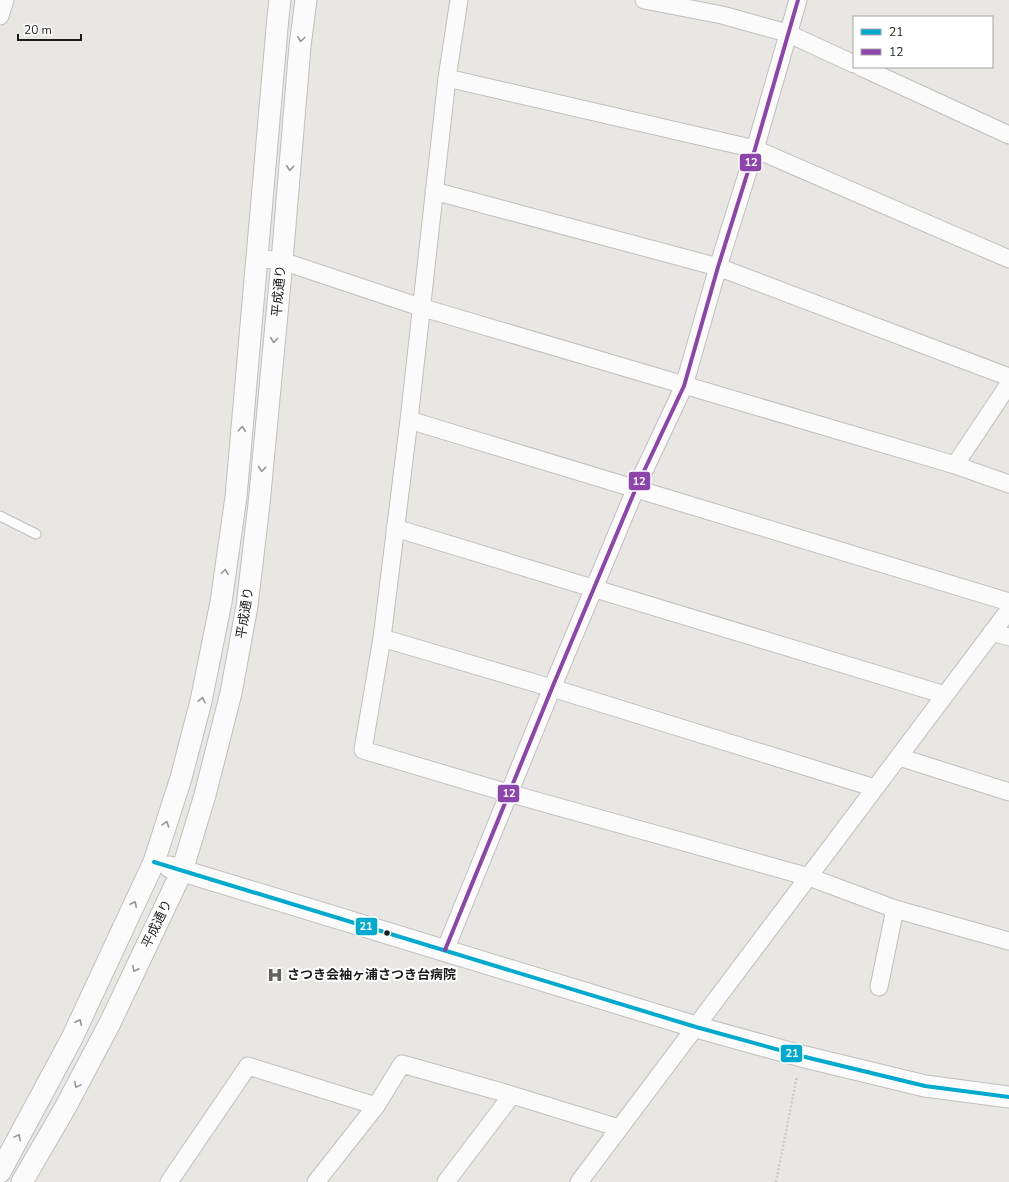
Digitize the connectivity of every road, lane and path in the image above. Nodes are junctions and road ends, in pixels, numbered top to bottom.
1 (6, 0) edge
2 (280, 0) edge
3 (306, 0) edge
4 (459, 0) edge
5 (644, 0) edge
6 (798, 0) edge
7 (0, 16) edge
8 (787, 33) junction
9 (853, 64) edge
10 (863, 68) edge
11 (447, 78) junction
12 (1009, 135) edge
13 (755, 149) junction
14 (434, 191) junction
15 (256, 258) junction
16 (1009, 259) edge
17 (282, 261) junction
18 (718, 267) junction
19 (420, 307) junction
20 (1009, 377) edge
21 (1009, 384) edge
22 (684, 386) junction
23 (409, 420) junction
24 (955, 465) junction
25 (1009, 484) edge
26 (636, 488) junction
27 (0, 516) edge
28 (395, 528) junction
29 (36, 534) dead end
30 (594, 589) junction
31 (1009, 602) edge
32 (1009, 610) edge
33 (992, 632) junction
34 (382, 638) junction
35 (1009, 638) edge
36 (552, 688) junction
37 (945, 695) junction
38 (899, 757) junction
39 (875, 788) junction
40 (1009, 792) edge
41 (508, 793) junction
42 (154, 862) junction
43 (182, 871) junction
44 (809, 877) junction
45 (896, 909) junction
46 (1009, 941) edge
47 (446, 950) junction
48 (879, 987) dead end
49 (696, 1027) junction
50 (801, 1056) junction
51 (512, 1095) junction
52 (1009, 1097) edge
53 (376, 1106) junction
54 (620, 1128) junction
55 (0, 1172) edge
56 (22, 1182) edge
57 (169, 1182) edge
58 (316, 1182) edge
59 (446, 1182) edge
60 (579, 1182) edge
61 (776, 1182) edge

1 - 7 street
2 - 15 street, 平成通り
3 -> 17 street, 平成通り
4 - 11 street
5 - 8 street
6 - 8 street
8 - 9 street
8 - 13 street
10 - 12 street
11 - 13 street
11 - 14 street
13 - 16 street
13 - 18 street
14 - 18 street
14 - 19 street
15 - 17 street
42 -> 15 street, 平成通り
17 - 19 street
17 -> 43 street, 平成通り
18 - 20 street
18 - 22 street
19 - 22 street
19 - 23 street
21 - 24 street
22 - 24 street
22 - 26 street
23 - 26 street
23 - 28 street
24 - 25 street
26 - 30 street
26 - 31 street
27 - 29 lane
28 - 30 street
28 - 34 street
30 - 36 street
30 - 37 street
32 - 33 street
33 - 35 street
33 - 37 street
34 - 36 street
34 - 41 street
36 - 39 street
36 - 41 street
37 - 38 street
38 - 39 street
38 - 40 street
39 - 44 street
41 - 44 street
41 - 47 street
42 - 43 street
55 -> 42 street, 平成通り
43 - 47 street
43 -> 56 street, 平成通り
44 - 45 street
44 - 49 street
45 - 46 street
45 - 48 street
47 - 49 street
49 - 50 street
49 - 54 street
50 - 52 street
50 - 61 path
51 - 53 street
51 - 54 street
51 - 59 street
53 - 57 street
53 - 58 street
54 - 60 street

